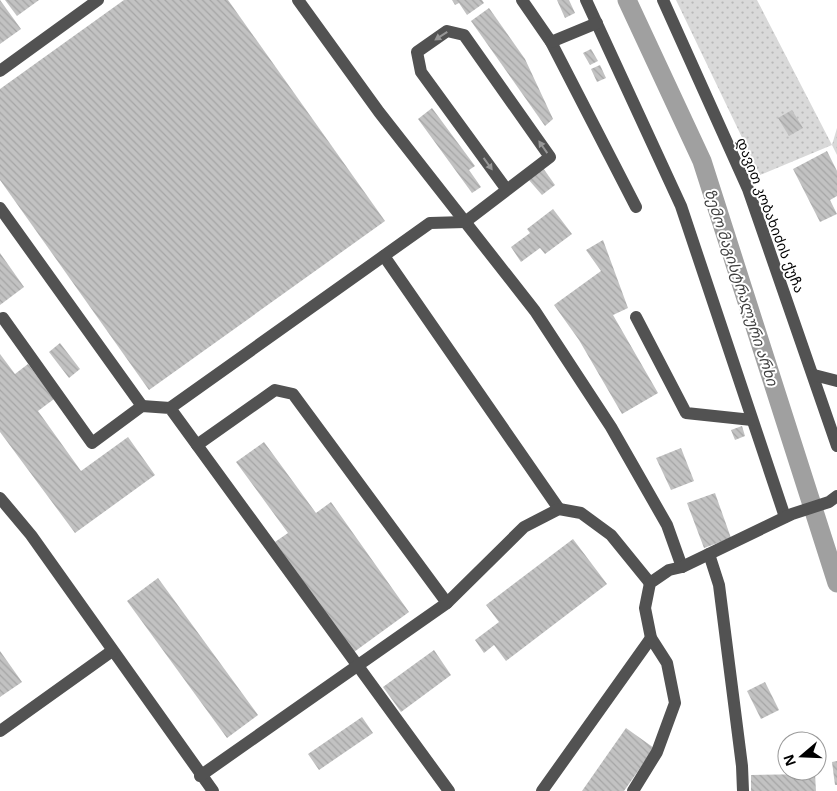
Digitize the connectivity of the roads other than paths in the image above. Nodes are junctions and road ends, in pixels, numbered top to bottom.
1 (98, 0) edge
2 (298, 0) edge
3 (522, 0) edge
4 (586, 0) edge
5 (663, 0) edge
6 (597, 23) junction
7 (552, 42) junction
8 (0, 71) edge
9 (507, 190) junction
10 (636, 207) dead end
11 (0, 208) edge
12 (465, 222) junction
13 (384, 256) junction
14 (636, 317) dead end
15 (2, 318) dead end
16 (814, 375) junction
17 (837, 380) edge
18 (142, 406) junction
19 (170, 408) junction
20 (752, 420) junction
21 (836, 432) edge
22 (197, 445) junction
23 (837, 446) edge
24 (0, 498) edge
25 (833, 499) edge
26 (560, 509) junction
27 (788, 515) junction
28 (709, 554) junction
29 (682, 567) junction
30 (650, 583) junction
31 (447, 604) junction
32 (651, 638) junction
33 (112, 651) junction
34 (357, 667) junction
35 (0, 731) edge
36 (200, 776) junction
37 (212, 791) edge
38 (449, 791) edge
39 (542, 791) edge
40 (633, 791) edge
41 (743, 791) edge

1 - 8 street
2 - 12 street
3 - 7 street
4 - 6 street
5 - 16 street, დავით კობახიძის ქუჩა
6 - 7 street
6 - 20 street
7 - 10 street
9 -> 9 street
9 - 12 street
11 - 18 street
12 - 13 street
12 - 29 street
13 - 19 street
13 - 26 street
14 - 20 street
15 - 18 street
16 - 17 street
16 - 21 street, დავით კობახიძის ქუჩა
18 - 19 street
19 - 22 street
20 - 27 street
21 - 23 street, დავით კობახიძის ქუჩა
22 - 31 street
22 - 34 street
24 - 33 street
25 - 27 street
26 - 30 street
26 - 31 street
27 - 28 street
28 - 29 street
28 - 41 street
29 - 30 street
30 - 32 street
31 - 34 street
32 - 39 street
32 - 40 street
33 - 35 street
33 - 36 street
34 - 36 street
34 - 38 street
36 - 37 street

